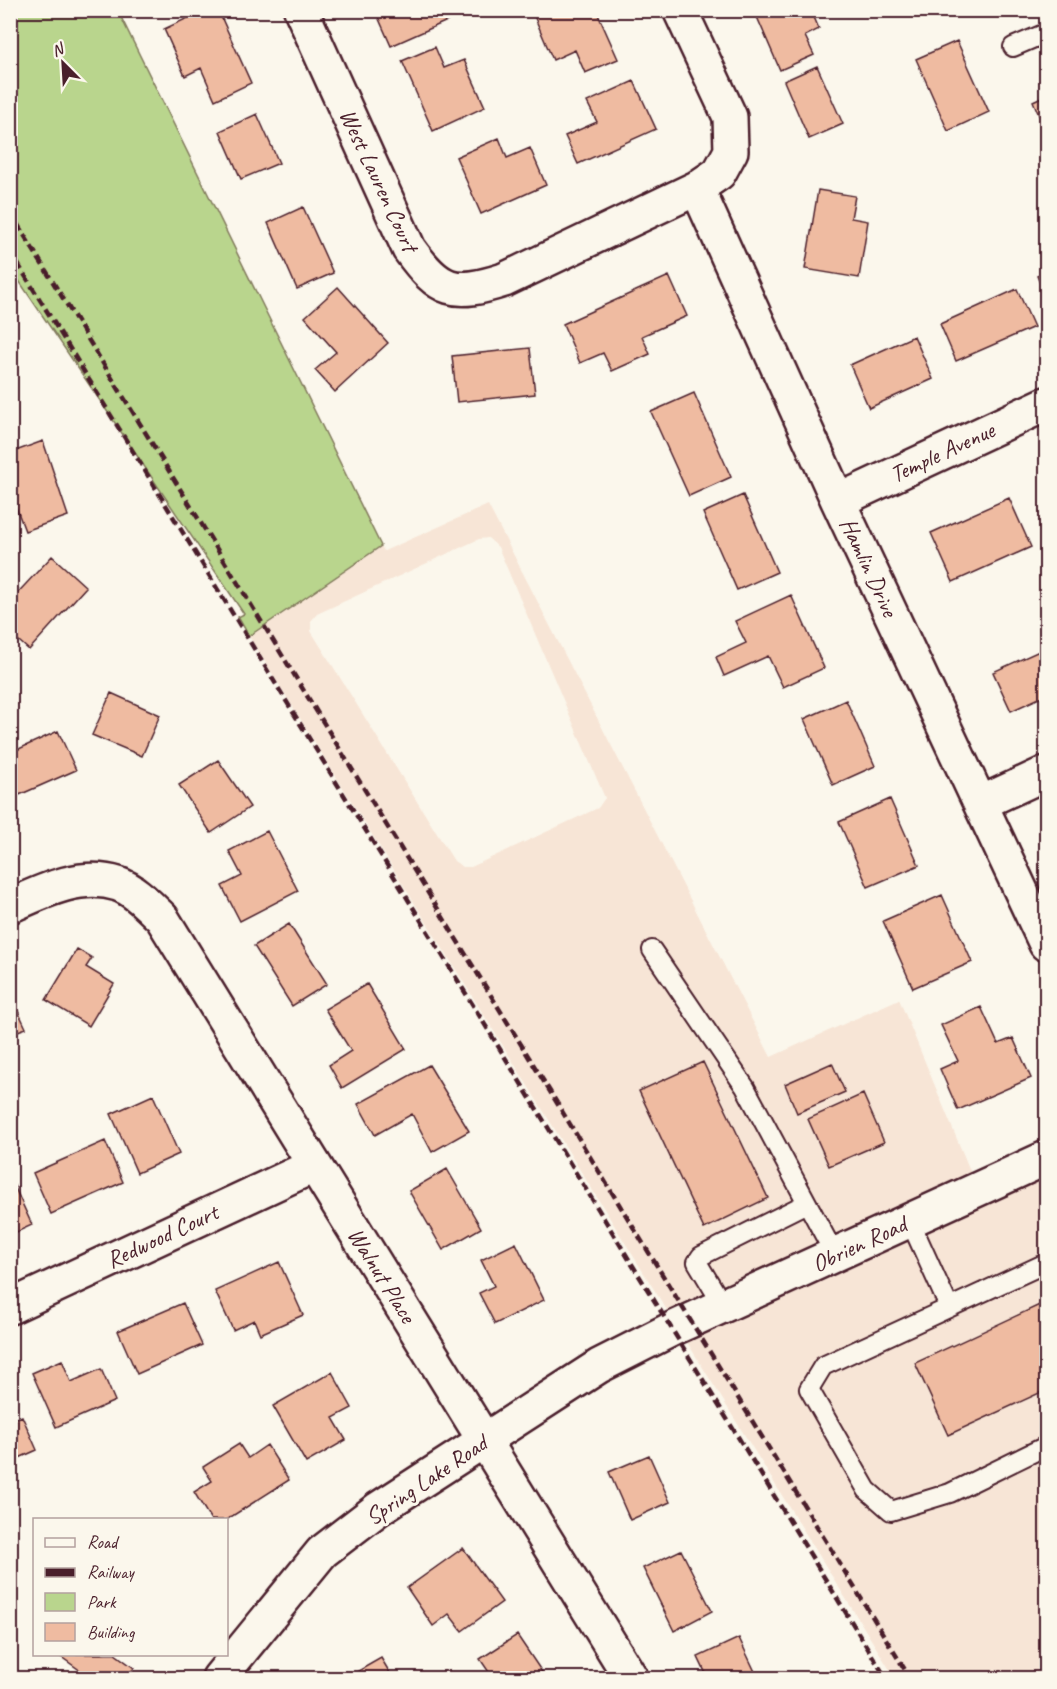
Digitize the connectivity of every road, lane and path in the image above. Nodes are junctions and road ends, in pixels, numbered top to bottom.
1 (301, 10) edge
2 (680, 10) edge
3 (1047, 33) edge
4 (1013, 47) dead end
5 (697, 188) junction
6 (1047, 404) edge
7 (838, 501) junction
8 (1047, 772) edge
9 (981, 803) junction
10 (10, 906) edge
11 (1047, 944) edge
12 (652, 950) dead end
13 (1047, 1158) edge
14 (313, 1166) junction
15 (807, 1203) junction
16 (910, 1221) junction
17 (835, 1255) junction
18 (1047, 1263) edge
19 (10, 1307) edge
20 (724, 1307) junction
21 (949, 1307) junction
22 (672, 1329) joint
23 (486, 1439) junction
24 (1047, 1446) edge
25 (221, 1678) edge
26 (631, 1678) edge

1 - 5 street, West Lauren Court
2 - 5 street, West Lauren Court
3 - 4 lane
5 - 7 street, Hamlin Drive
6 - 7 street, Temple Avenue
7 - 9 street, Hamlin Drive
8 - 9 street
9 - 11 street, Hamlin Drive
10 - 14 street, Walnut Place
12 - 15 lane
13 - 16 street, Obrien Road
14 - 19 street, Redwood Court
14 - 23 street, Walnut Place
15 - 17 lane
15 - 20 lane
16 - 17 street, Obrien Road
16 - 21 lane
17 - 20 street, Obrien Road
18 - 21 lane
20 - 22 street, Obrien Road
21 - 24 lane
22 - 23 street, Spring Lake Road
23 - 25 street, Spring Lake Road
23 - 26 street, Walnut Place

